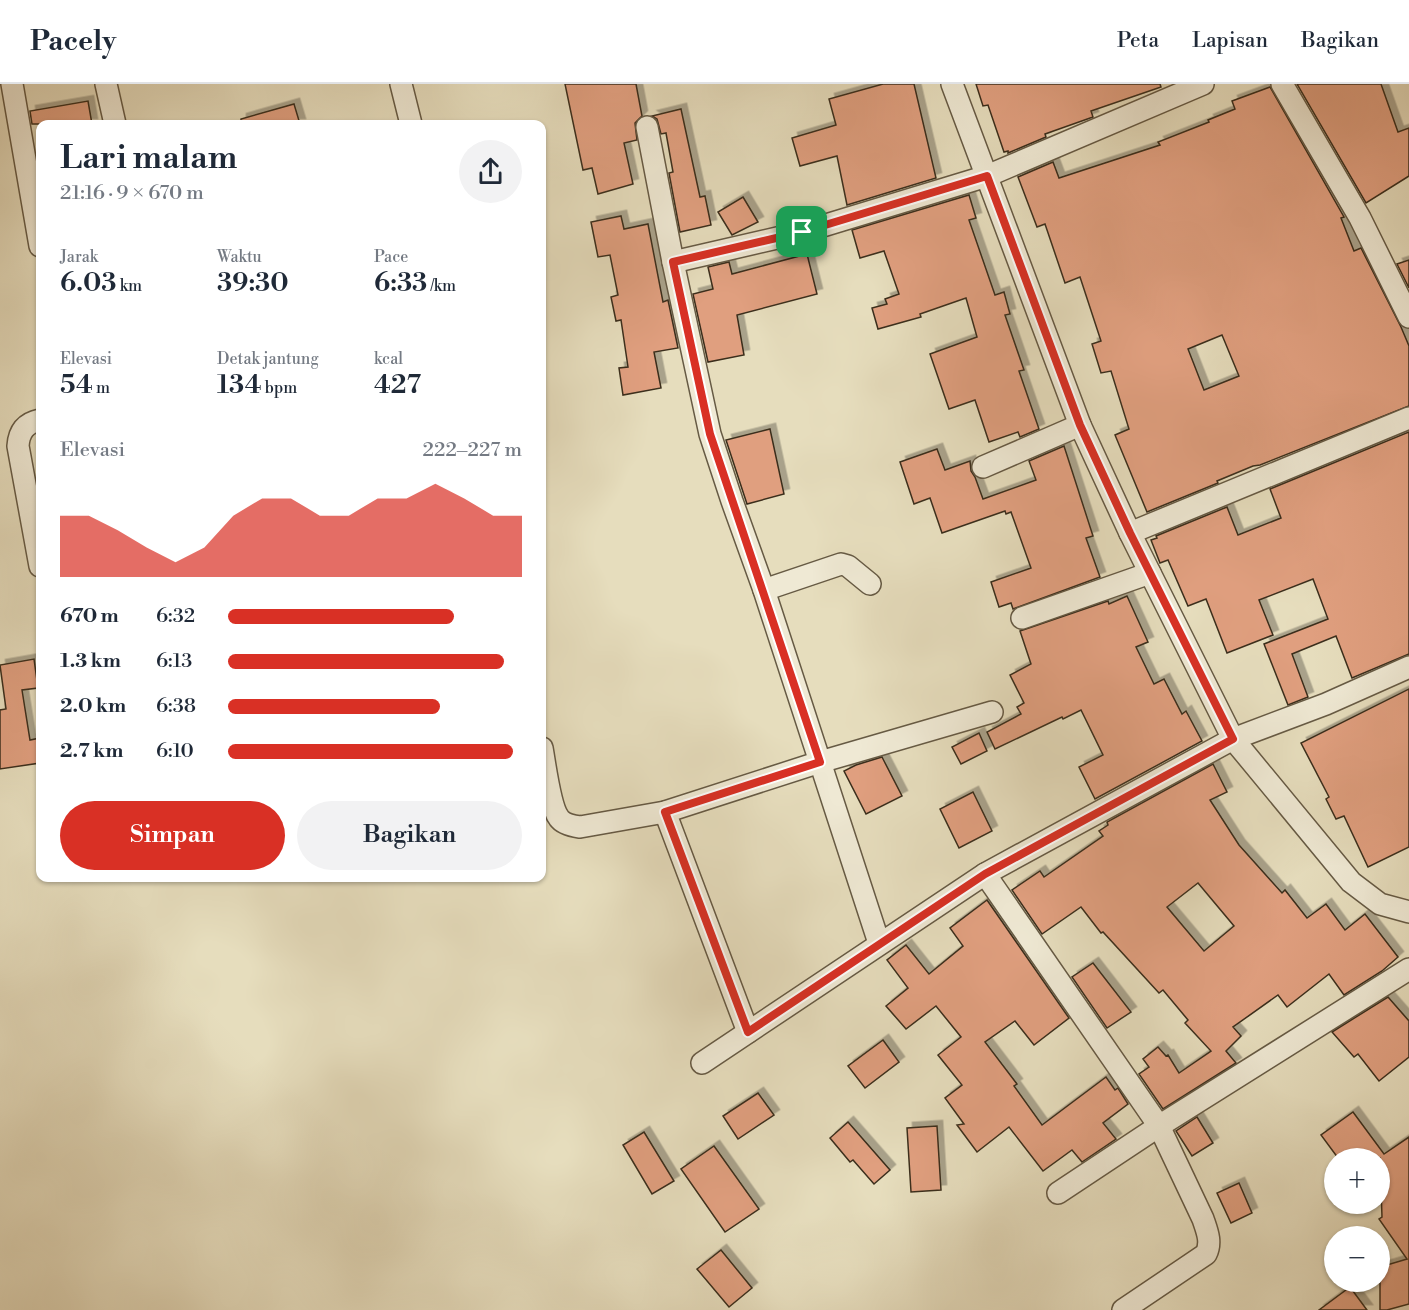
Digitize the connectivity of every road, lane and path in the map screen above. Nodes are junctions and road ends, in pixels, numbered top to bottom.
1 (12, 84) edge
2 (106, 84) edge
3 (401, 84) edge
4 (952, 84) edge
5 (1203, 84) edge
6 (1282, 84) edge
7 (115, 120) edge
8 (410, 120) edge
9 (647, 127) dead end
10 (987, 176) junction
11 (36, 223) edge
12 (673, 262) junction
13 (1409, 317) edge
14 (1409, 418) edge
15 (36, 421) edge
16 (1080, 425) junction
17 (983, 467) dead end
18 (1130, 533) junction
19 (36, 544) edge
20 (1149, 573) junction
21 (870, 584) dead end
22 (764, 590) junction
23 (1023, 618) dead end
24 (1409, 667) edge
25 (992, 712) dead end
26 (1233, 739) junction
27 (820, 762) junction
28 (546, 768) edge
29 (665, 812) junction
30 (985, 874) junction
31 (1409, 912) edge
32 (879, 943) junction
33 (1406, 976) edge
34 (748, 1032) junction
35 (702, 1063) dead end
36 (1159, 1126) junction
37 (1058, 1193) dead end
38 (1123, 1310) edge

1 - 11 street
2 - 7 street
3 - 8 street
4 - 10 street
5 - 10 street
6 - 13 street
9 - 12 street
10 - 12 street
10 - 16 street
12 - 22 street
14 - 18 street
15 - 19 street
16 - 17 street
16 - 18 street
18 - 20 street
20 - 23 street
20 - 26 street
21 - 22 street
22 - 27 street
24 - 26 street
25 - 27 street
26 - 30 street
26 - 31 street
27 - 29 street
27 - 32 street
28 - 29 street
29 - 34 street
30 - 32 street
30 - 36 street
32 - 34 street
33 - 36 street
34 - 35 street
36 - 37 street
36 - 38 street

